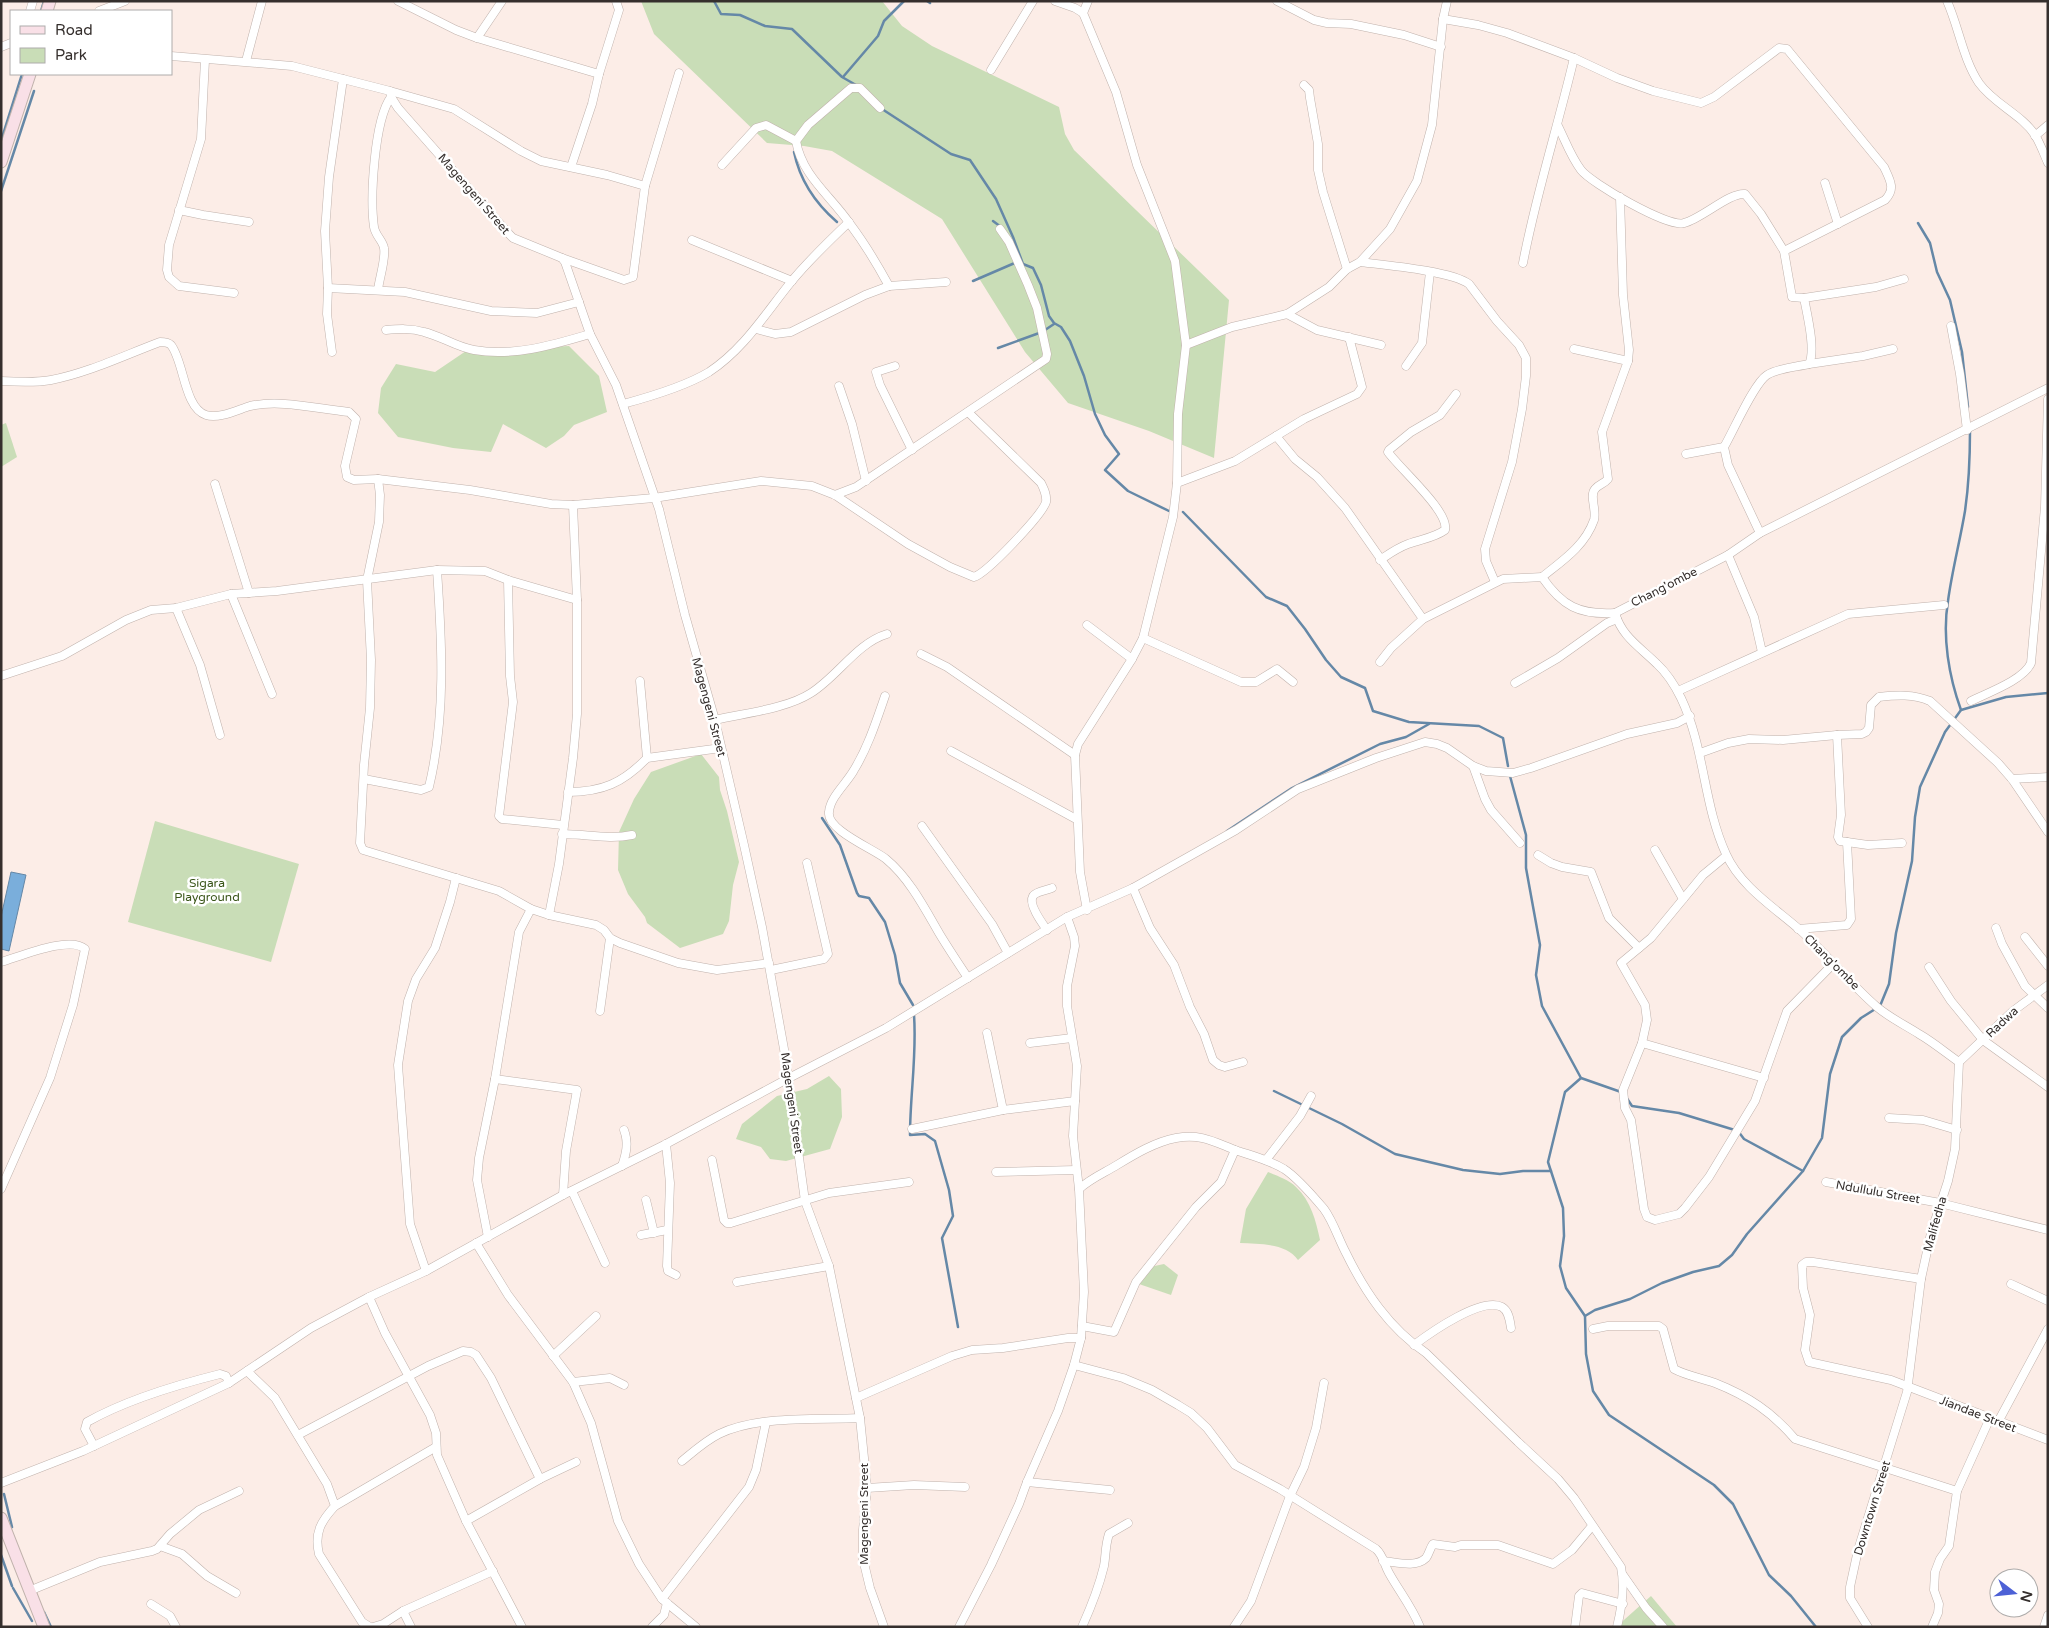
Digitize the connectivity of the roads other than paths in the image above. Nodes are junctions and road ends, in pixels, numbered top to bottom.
1 (125, 1) edge
2 (262, 1) edge
3 (398, 1) edge
4 (502, 1) edge
5 (616, 1) edge
6 (1033, 1) edge
7 (1055, 1) edge
8 (1088, 1) edge
9 (1277, 1) edge
10 (1447, 1) edge
11 (1947, 1) edge
12 (108, 10) edge
13 (1083, 13) junction
14 (1443, 19) junction
15 (477, 38) junction
16 (1441, 47) junction
17 (172, 56) edge
18 (1574, 58) junction
19 (205, 60) junction
20 (246, 61) junction
21 (991, 70) dead end
22 (679, 73) dead end
23 (599, 74) junction
24 (30, 75) edge
25 (342, 79) junction
26 (1304, 85) dead end
27 (390, 94) junction
28 (880, 108) dead end
29 (2048, 125) edge
30 (1558, 126) junction
31 (2035, 136) junction
32 (796, 141) junction
33 (1, 162) edge
34 (2048, 163) edge
35 (722, 165) dead end
36 (571, 167) junction
37 (1825, 184) dead end
38 (645, 186) junction
39 (1620, 197) junction
40 (179, 210) junction
41 (249, 222) dead end
42 (849, 222) junction
43 (1838, 224) junction
44 (1000, 229) dead end
45 (692, 240) dead end
46 (1784, 251) junction
47 (562, 258) junction
48 (1360, 262) junction
49 (1523, 263) dead end
50 (1347, 269) junction
51 (1430, 272) junction
52 (1904, 280) dead end
53 (792, 281) junction
54 (946, 282) dead end
55 (888, 286) junction
56 (328, 288) junction
57 (378, 290) junction
58 (234, 293) dead end
59 (1804, 298) junction
60 (579, 302) junction
61 (1287, 314) junction
62 (1950, 326) dead end
63 (756, 329) junction
64 (386, 330) dead end
65 (590, 334) junction
66 (1349, 337) junction
67 (1186, 345) junction
68 (1381, 345) dead end
69 (1574, 348) dead end
70 (1893, 349) dead end
71 (332, 352) dead end
72 (1628, 362) junction
73 (1809, 364) junction
74 (895, 366) dead end
75 (1406, 366) dead end
76 (1, 382) edge
77 (839, 386) dead end
78 (2048, 388) edge
79 (1456, 394) dead end
80 (2048, 399) edge
81 (623, 404) junction
82 (968, 412) junction
83 (1967, 430) junction
84 (1276, 436) junction
85 (1724, 448) junction
86 (912, 450) junction
87 (1686, 454) dead end
88 (378, 479) junction
89 (866, 481) junction
90 (1177, 482) junction
91 (215, 484) dead end
92 (835, 496) junction
93 (654, 498) junction
94 (573, 505) junction
95 (1760, 533) junction
96 (1728, 555) junction
97 (1380, 560) junction
98 (437, 570) junction
99 (1542, 578) junction
100 (367, 580) junction
101 (508, 580) junction
102 (1494, 582) junction
103 (231, 594) junction
104 (250, 594) junction
105 (577, 600) junction
106 (1944, 605) dead end
107 (176, 608) junction
108 (1616, 616) junction
109 (1423, 619) junction
110 (1087, 625) dead end
111 (888, 634) dead end
112 (1143, 638) junction
113 (1762, 652) junction
114 (921, 654) dead end
115 (1132, 659) junction
116 (1380, 662) dead end
117 (1, 676) edge
118 (640, 681) dead end
119 (1294, 682) dead end
120 (1515, 683) dead end
121 (1678, 691) junction
122 (272, 694) dead end
123 (885, 696) dead end
124 (1971, 701) dead end
125 (1690, 716) junction
126 (715, 720) junction
127 (220, 735) dead end
128 (1837, 735) junction
129 (720, 748) junction
130 (951, 752) dead end
131 (1700, 753) junction
132 (1075, 755) junction
133 (647, 758) junction
134 (1472, 766) junction
135 (2048, 777) edge
136 (364, 779) junction
137 (2012, 780) junction
138 (568, 792) junction
139 (1076, 819) junction
140 (563, 825) junction
141 (922, 826) dead end
142 (2048, 832) edge
143 (562, 834) junction
144 (632, 835) dead end
145 (1847, 842) junction
146 (1520, 843) dead end
147 (1902, 843) dead end
148 (1654, 850) dead end
149 (1538, 855) dead end
150 (1726, 856) junction
151 (807, 862) dead end
152 (456, 878) junction
153 (1052, 888) dead end
154 (1133, 888) junction
155 (1683, 899) junction
156 (531, 909) junction
157 (1087, 910) junction
158 (549, 915) junction
159 (1067, 917) junction
160 (1996, 928) dead end
161 (1798, 929) junction
162 (1046, 930) junction
163 (2025, 937) dead end
164 (610, 938) junction
165 (1639, 948) junction
166 (1008, 953) junction
167 (1, 962) edge
168 (1834, 963) junction
169 (2048, 966) edge
170 (770, 967) junction
171 (1929, 967) dead end
172 (968, 978) junction
173 (2048, 985) edge
174 (2034, 996) junction
175 (2048, 1008) edge
176 (600, 1011) dead end
177 (987, 1033) dead end
178 (1072, 1038) junction
179 (1983, 1040) junction
180 (1642, 1043) junction
181 (1030, 1044) dead end
182 (1242, 1062) dead end
183 (1959, 1062) junction
184 (789, 1078) junction
185 (1764, 1078) junction
186 (495, 1079) junction
187 (2048, 1087) edge
188 (1311, 1096) dead end
189 (1075, 1101) junction
190 (1003, 1110) junction
191 (1889, 1118) dead end
192 (912, 1129) dead end
193 (624, 1130) dead end
194 (1957, 1130) junction
195 (666, 1144) junction
196 (1235, 1150) junction
197 (712, 1160) dead end
198 (1266, 1160) junction
199 (622, 1166) junction
200 (1076, 1170) junction
201 (996, 1172) dead end
202 (909, 1182) dead end
203 (1826, 1182) dead end
204 (1, 1189) edge
205 (1079, 1189) junction
206 (572, 1191) junction
207 (563, 1195) junction
208 (646, 1200) dead end
209 (805, 1201) junction
210 (1940, 1203) junction
211 (667, 1230) junction
212 (2048, 1230) edge
213 (654, 1233) junction
214 (641, 1235) dead end
215 (488, 1237) junction
216 (476, 1243) junction
217 (605, 1263) dead end
218 (829, 1266) junction
219 (426, 1271) junction
220 (676, 1275) dead end
221 (1921, 1279) junction
222 (737, 1282) dead end
223 (2011, 1284) dead end
224 (369, 1297) junction
225 (2048, 1301) edge
226 (596, 1316) dead end
227 (1082, 1326) junction
228 (1511, 1328) dead end
229 (1593, 1329) dead end
230 (2048, 1329) edge
231 (1081, 1338) junction
232 (1414, 1345) junction
233 (553, 1356) junction
234 (1074, 1365) junction
235 (246, 1371) junction
236 (409, 1375) junction
237 (573, 1382) junction
238 (228, 1383) junction
239 (1324, 1383) dead end
240 (624, 1385) dead end
241 (1908, 1387) junction
242 (856, 1398) junction
243 (860, 1418) junction
244 (1990, 1418) junction
245 (766, 1422) junction
246 (1998, 1422) junction
247 (298, 1435) junction
248 (2048, 1440) edge
249 (94, 1446) junction
250 (436, 1446) junction
251 (682, 1461) dead end
252 (576, 1462) dead end
253 (1885, 1468) junction
254 (540, 1479) junction
255 (1027, 1482) junction
256 (1, 1483) edge
257 (965, 1487) dead end
258 (867, 1488) junction
259 (239, 1490) dead end
260 (1110, 1490) dead end
261 (1957, 1491) junction
262 (1290, 1496) junction
263 (335, 1506) junction
264 (1, 1518) edge
265 (466, 1520) junction
266 (1128, 1523) dead end
267 (1592, 1526) junction
268 (160, 1546) junction
269 (1383, 1561) junction
270 (493, 1571) junction
271 (1623, 1576) junction
272 (28, 1591) junction
273 (236, 1593) dead end
274 (664, 1601) junction
275 (151, 1604) dead end
276 (1623, 1604) junction
277 (403, 1611) junction
278 (2048, 1615) edge
279 (44, 1627) edge
280 (176, 1627) edge
281 (371, 1627) edge
282 (411, 1627) edge
283 (522, 1627) edge
284 (652, 1627) edge
285 (696, 1627) edge
286 (884, 1627) edge
287 (959, 1627) edge
288 (1082, 1627) edge
289 (1234, 1627) edge
290 (1420, 1627) edge
291 (1575, 1627) edge
292 (1617, 1627) edge
293 (1662, 1627) edge
294 (1868, 1627) edge
295 (1932, 1627) edge
296 (2044, 1627) edge

1 - 12 street
2 - 20 street
3 - 15 street
4 - 15 street
5 - 23 street
6 - 21 street
7 - 13 street
8 - 13 street
9 - 16 street
10 - 14 street
11 - 31 street
13 - 67 street
14 - 16 street
14 - 18 street
15 - 23 street
16 - 48 street
17 - 19 street
18 - 30 street
18 - 43 street
19 - 20 street
19 - 40 street
20 - 25 street
22 - 38 street
23 - 36 street
24 - 33 main road
25 - 27 street
25 - 56 street
26 - 50 street
27 - 36 street
27 - 47 street, Magengeni Street
27 - 57 street
28 - 32 street
29 - 31 street
30 - 39 street
30 - 49 street
31 - 34 street
32 - 35 street
32 - 42 street
36 - 38 street
37 - 43 street
38 - 47 street
39 - 46 street
39 - 72 street
40 - 41 street
40 - 58 street
42 - 53 street
42 - 55 street
43 - 46 street
44 - 82 street
45 - 53 street
46 - 59 street
47 - 60 street, Magengeni Street
48 - 50 street
48 - 51 street
50 - 61 street
51 - 75 street
51 - 102 street
52 - 59 street
53 - 63 street
54 - 55 street
55 - 63 street
56 - 57 street
56 - 71 street
57 - 60 street
59 - 73 street
60 - 65 street, Magengeni Street
61 - 66 street
61 - 67 street
62 - 83 street
63 - 81 street
64 - 65 street
65 - 81 street, Magengeni Street
66 - 68 street
66 - 84 street
67 - 90 street
69 - 72 street
70 - 73 street
72 - 99 street
73 - 85 street
74 - 86 street
76 - 88 street
77 - 89 street
78 - 83 street, Chang'ombe
79 - 97 street
80 - 124 street
81 - 93 street, Magengeni Street
82 - 86 street
82 - 92 street
83 - 95 street, Chang'ombe
84 - 90 street
84 - 97 street
85 - 87 street
85 - 95 street
86 - 89 street
88 - 94 street
88 - 100 street
89 - 92 street
90 - 112 street
91 - 104 street
92 - 93 street
93 - 94 street
93 - 126 street, Magengeni Street
94 - 105 street
95 - 96 street, Chang'ombe
96 - 108 street, Chang'ombe
96 - 113 street
97 - 109 street
98 - 100 street
98 - 101 street
98 - 136 street
99 - 102 street
99 - 108 street
100 - 104 street
100 - 136 street
101 - 105 street
101 - 140 street
102 - 109 street
103 - 104 street
103 - 107 street
103 - 122 street
105 - 138 street
106 - 113 street
107 - 117 street
107 - 127 street
108 - 120 street
108 - 121 street, Chang'ombe
109 - 116 street
110 - 115 street
111 - 126 street
112 - 115 street
112 - 119 street
113 - 121 street
114 - 132 street
115 - 132 street
118 - 133 street
121 - 125 street, Chang'ombe
123 - 172 street
125 - 131 street, Chang'ombe
125 - 134 street
126 - 129 street, Magengeni Street
128 - 131 street
128 - 137 street
128 - 145 street
129 - 133 street
129 - 170 street, Magengeni Street
130 - 139 street
131 - 150 street, Chang'ombe
132 - 139 street
133 - 138 street
134 - 146 street
134 - 154 street
135 - 137 street
136 - 152 street
137 - 142 street
138 - 140 street
139 - 157 street
140 - 143 street
141 - 166 street
143 - 144 street
143 - 158 street
145 - 147 street
145 - 161 street
148 - 155 street
149 - 165 street
150 - 155 street
150 - 161 street, Chang'ombe
151 - 170 street
152 - 156 street
152 - 219 street
153 - 162 street
154 - 157 street
154 - 182 street
155 - 165 street
156 - 158 street
156 - 186 street
157 - 159 street
158 - 164 street
159 - 162 street
159 - 178 street
160 - 174 street
161 - 168 street, Chang'ombe
162 - 166 street
163 - 169 street
164 - 170 street
164 - 176 street
165 - 180 street
166 - 172 street
167 - 204 street
168 - 183 street, Chang'ombe
168 - 185 street
170 - 184 street, Magengeni Street
171 - 179 street
172 - 184 street
173 - 174 street, Radwa
174 - 175 street
174 - 179 street, Radwa
177 - 190 street
178 - 181 street
178 - 189 street
179 - 183 street, Radwa
179 - 187 street
180 - 185 street
180 - 185 street
183 - 194 street, Malifedha
184 - 195 street
184 - 209 street, Magengeni Street
186 - 207 street
186 - 215 street
188 - 198 street
189 - 190 street
189 - 200 street
190 - 192 street
191 - 194 street
193 - 199 street
194 - 210 street, Malifedha
195 - 199 street
195 - 211 street
196 - 198 street
196 - 205 street
196 - 227 street
197 - 209 street
198 - 232 street
199 - 206 street
200 - 201 street
200 - 205 street
202 - 209 street
203 - 210 street, Ndullulu Street
205 - 227 street
206 - 207 street
206 - 217 street
207 - 215 street
208 - 213 street
209 - 218 street, Magengeni Street
210 - 212 street, Ndullulu Street
210 - 221 street, Malifedha
211 - 213 street
211 - 220 street
213 - 214 street
215 - 216 street
216 - 219 street
216 - 233 street
218 - 222 street
218 - 242 street, Magengeni Street
219 - 224 street
221 - 241 street, Malifedha
221 - 241 street, Jiandae Street
223 - 225 street
224 - 235 street
224 - 236 street
226 - 233 street
227 - 231 street
228 - 232 street
229 - 253 street
230 - 246 street
231 - 234 street
231 - 242 street
232 - 267 street
233 - 237 street
234 - 255 street
234 - 262 street
235 - 238 street
235 - 247 street
236 - 247 street
236 - 250 street
236 - 254 street
237 - 240 street
237 - 274 street
238 - 249 street
238 - 249 street
239 - 262 street
241 - 244 street, Jiandae Street
241 - 253 street, Downtown Street
242 - 243 street, Magengeni Street
243 - 245 street
243 - 258 street, Magengeni Street
244 - 246 street, Jiandae Street
244 - 261 street
245 - 251 street
245 - 274 street
246 - 248 street, Jiandae Street
247 - 263 street
249 - 256 street
250 - 263 street
250 - 265 street
252 - 254 street
253 - 261 street
253 - 294 street, Downtown Street
254 - 265 street
255 - 260 street
255 - 287 street
257 - 258 street
258 - 286 street, Magengeni Street
259 - 268 street
261 - 295 street
262 - 269 street
262 - 289 street
263 - 281 street
264 - 272 main road
265 - 270 street
266 - 288 street
267 - 269 street
267 - 271 street
268 - 272 street
268 - 273 street
269 - 290 street
270 - 277 street
270 - 283 street
271 - 276 street
271 - 293 street
272 - 279 main road
274 - 284 street
274 - 285 street
275 - 280 street
276 - 291 street
276 - 292 street
277 - 281 street
277 - 282 street
278 - 296 street

